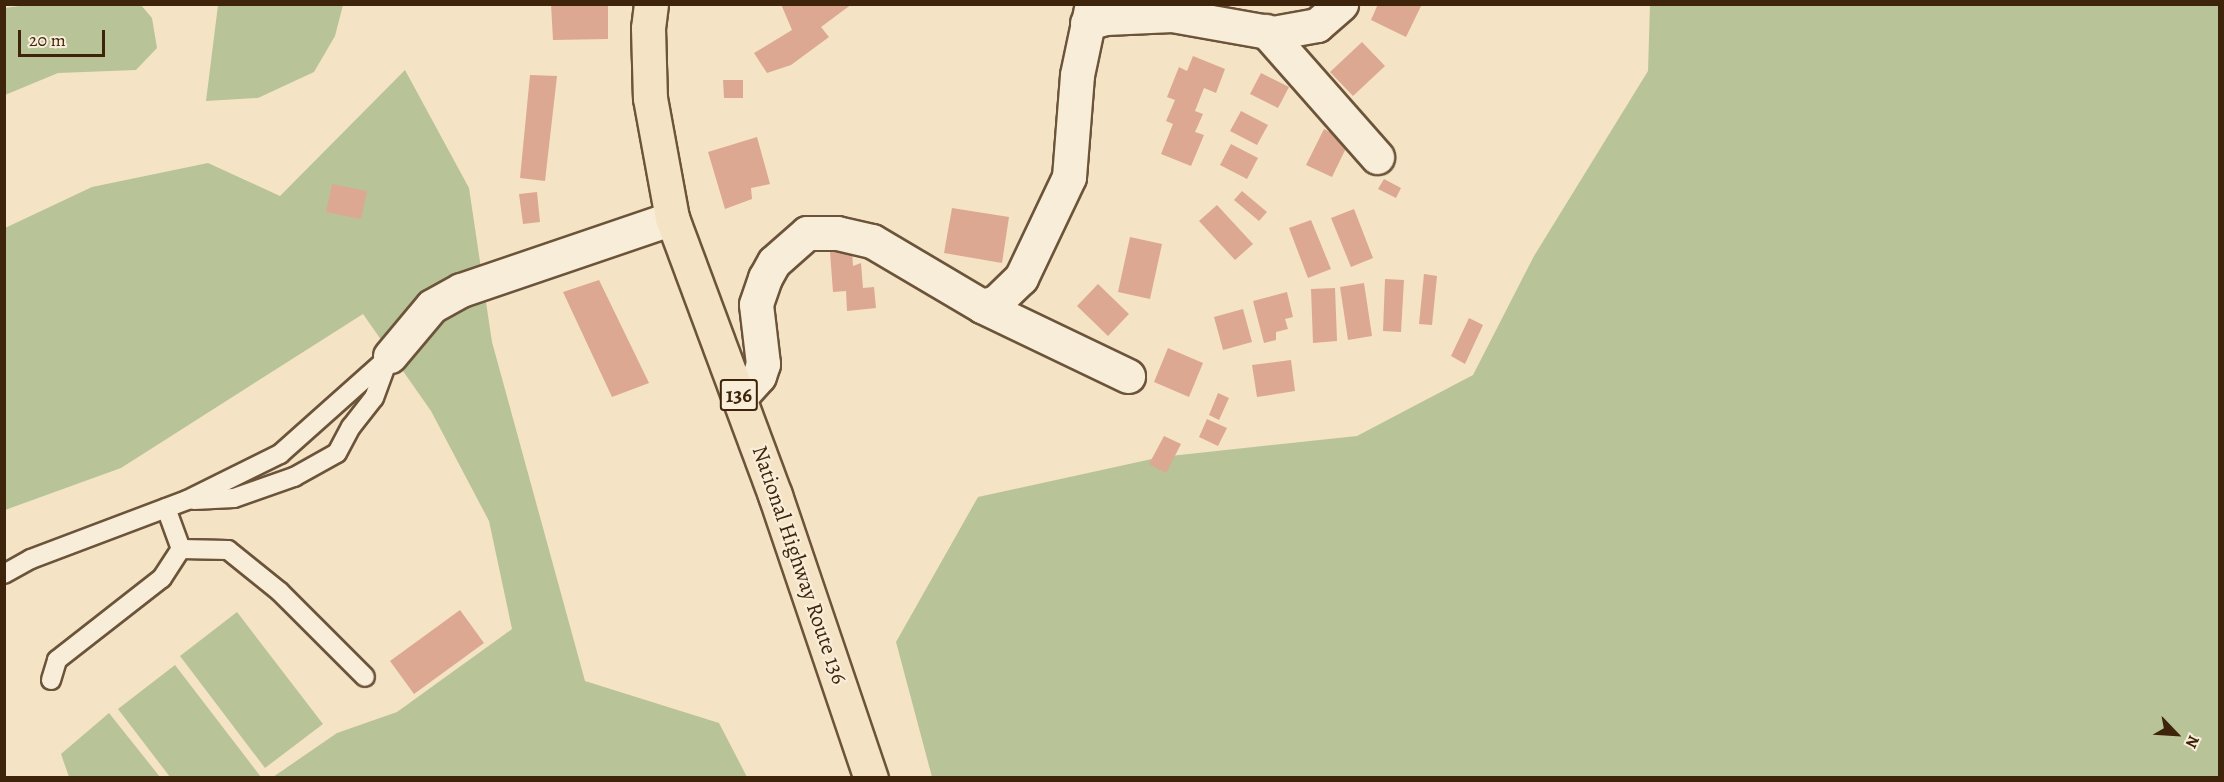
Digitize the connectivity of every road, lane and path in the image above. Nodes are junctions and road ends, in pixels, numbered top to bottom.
1 (651, 4) edge
2 (1341, 4) edge
3 (1090, 14) edge
4 (1266, 31) junction
5 (1377, 157) dead end
6 (672, 218) junction
7 (982, 306) junction
8 (390, 356) junction
9 (1128, 376) dead end
10 (740, 397) junction
11 (187, 500) junction
12 (166, 507) junction
13 (181, 549) junction
14 (4, 574) edge
15 (364, 678) dead end
16 (51, 680) dead end
17 (871, 777) edge

1 - 6 highway, National Highway Route 136 / 136
2 - 4 street
3 - 4 street
3 - 7 street
4 - 5 street
6 - 8 street
6 - 10 highway, National Highway Route 136 / 136
7 - 9 street
7 - 10 street
8 - 11 lane
8 - 11 lane
10 - 17 highway, National Highway Route 136 / 136
11 - 12 lane
12 - 13 lane
12 - 14 lane
13 - 15 lane
13 - 16 lane

